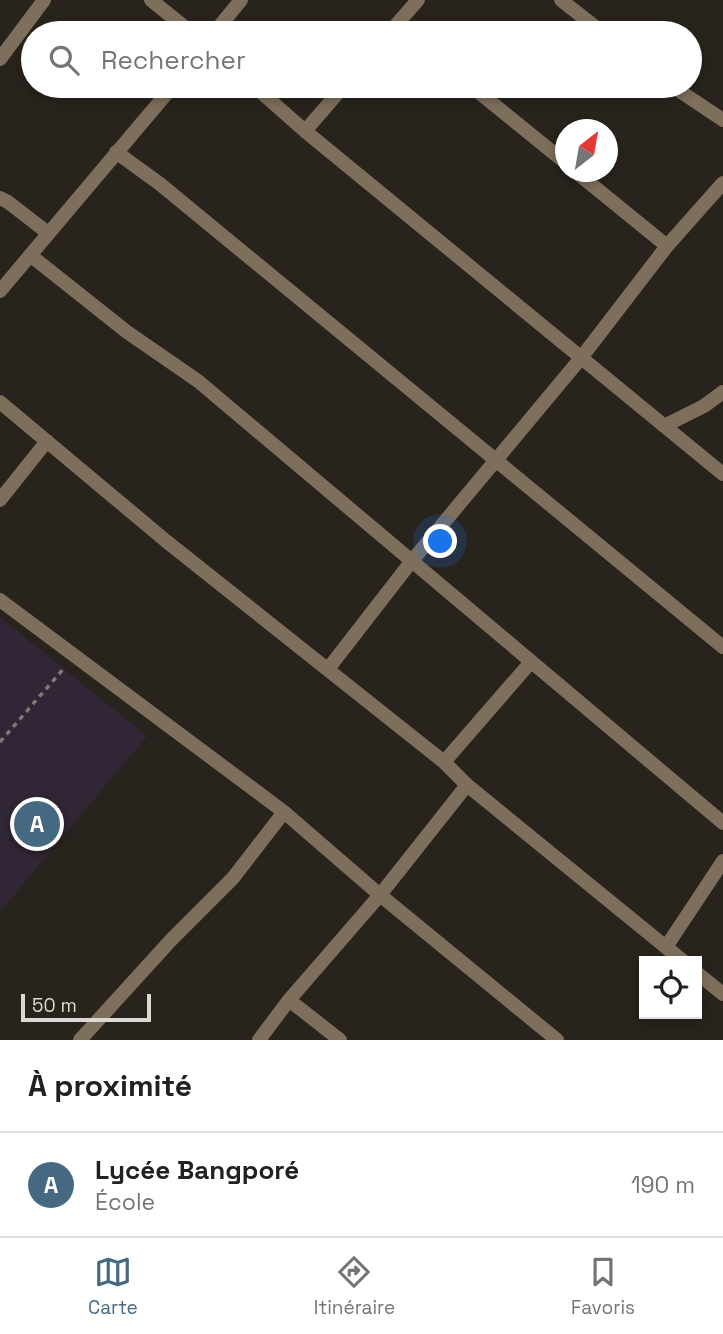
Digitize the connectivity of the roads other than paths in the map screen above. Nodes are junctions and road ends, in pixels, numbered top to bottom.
1 (44, 0) edge
2 (151, 0) edge
3 (241, 0) edge
4 (418, 0) edge
5 (561, 0) edge
6 (28, 21) edge
7 (177, 21) edge
8 (224, 21) edge
9 (403, 21) edge
10 (588, 21) edge
11 (21, 31) edge
12 (0, 59) edge
13 (163, 98) edge
14 (268, 98) edge
15 (334, 98) edge
16 (486, 98) edge
17 (691, 98) edge
18 (723, 120) edge
19 (305, 131) junction
20 (116, 152) junction
21 (555, 155) edge
22 (588, 182) edge
23 (723, 183) edge
24 (0, 198) edge
25 (48, 233) junction
26 (667, 246) junction
27 (30, 255) junction
28 (0, 290) edge
29 (581, 358) junction
30 (723, 392) edge
31 (0, 401) edge
32 (664, 426) junction
33 (47, 441) junction
34 (496, 463) junction
35 (723, 474) edge
36 (0, 499) edge
37 (411, 562) junction
38 (0, 600) edge
39 (723, 647) edge
40 (530, 663) junction
41 (328, 669) junction
42 (444, 762) junction
43 (467, 785) junction
44 (284, 813) junction
45 (723, 823) edge
46 (723, 861) edge
47 (380, 895) junction
48 (666, 947) junction
49 (677, 956) edge
50 (702, 976) edge
51 (723, 995) edge
52 (289, 1000) junction
53 (80, 1040) edge
54 (259, 1040) edge
55 (340, 1040) edge
56 (557, 1040) edge

1 - 6 street
2 - 7 street
3 - 8 street
4 - 9 street
5 - 10 street
11 - 12 street
13 - 20 street
14 - 19 street
15 - 19 street
16 - 21 street
17 - 18 street
19 - 29 street
20 - 25 street
20 - 34 street
22 - 26 street
23 - 26 street
24 - 25 street
25 - 27 street
26 - 29 street
27 - 28 street
27 - 37 street
29 - 32 street
29 - 34 street
30 - 32 street
31 - 33 street
32 - 35 street
33 - 36 street
33 - 41 street
34 - 37 street
34 - 39 street
37 - 40 street
37 - 41 street
38 - 44 street
40 - 42 street
40 - 45 street
41 - 42 street
42 - 43 street
43 - 47 street
43 - 48 street
44 - 47 street
44 - 53 street
46 - 48 street
47 - 52 street
47 - 56 street
48 - 49 street
50 - 51 street
52 - 54 street
52 - 55 street

